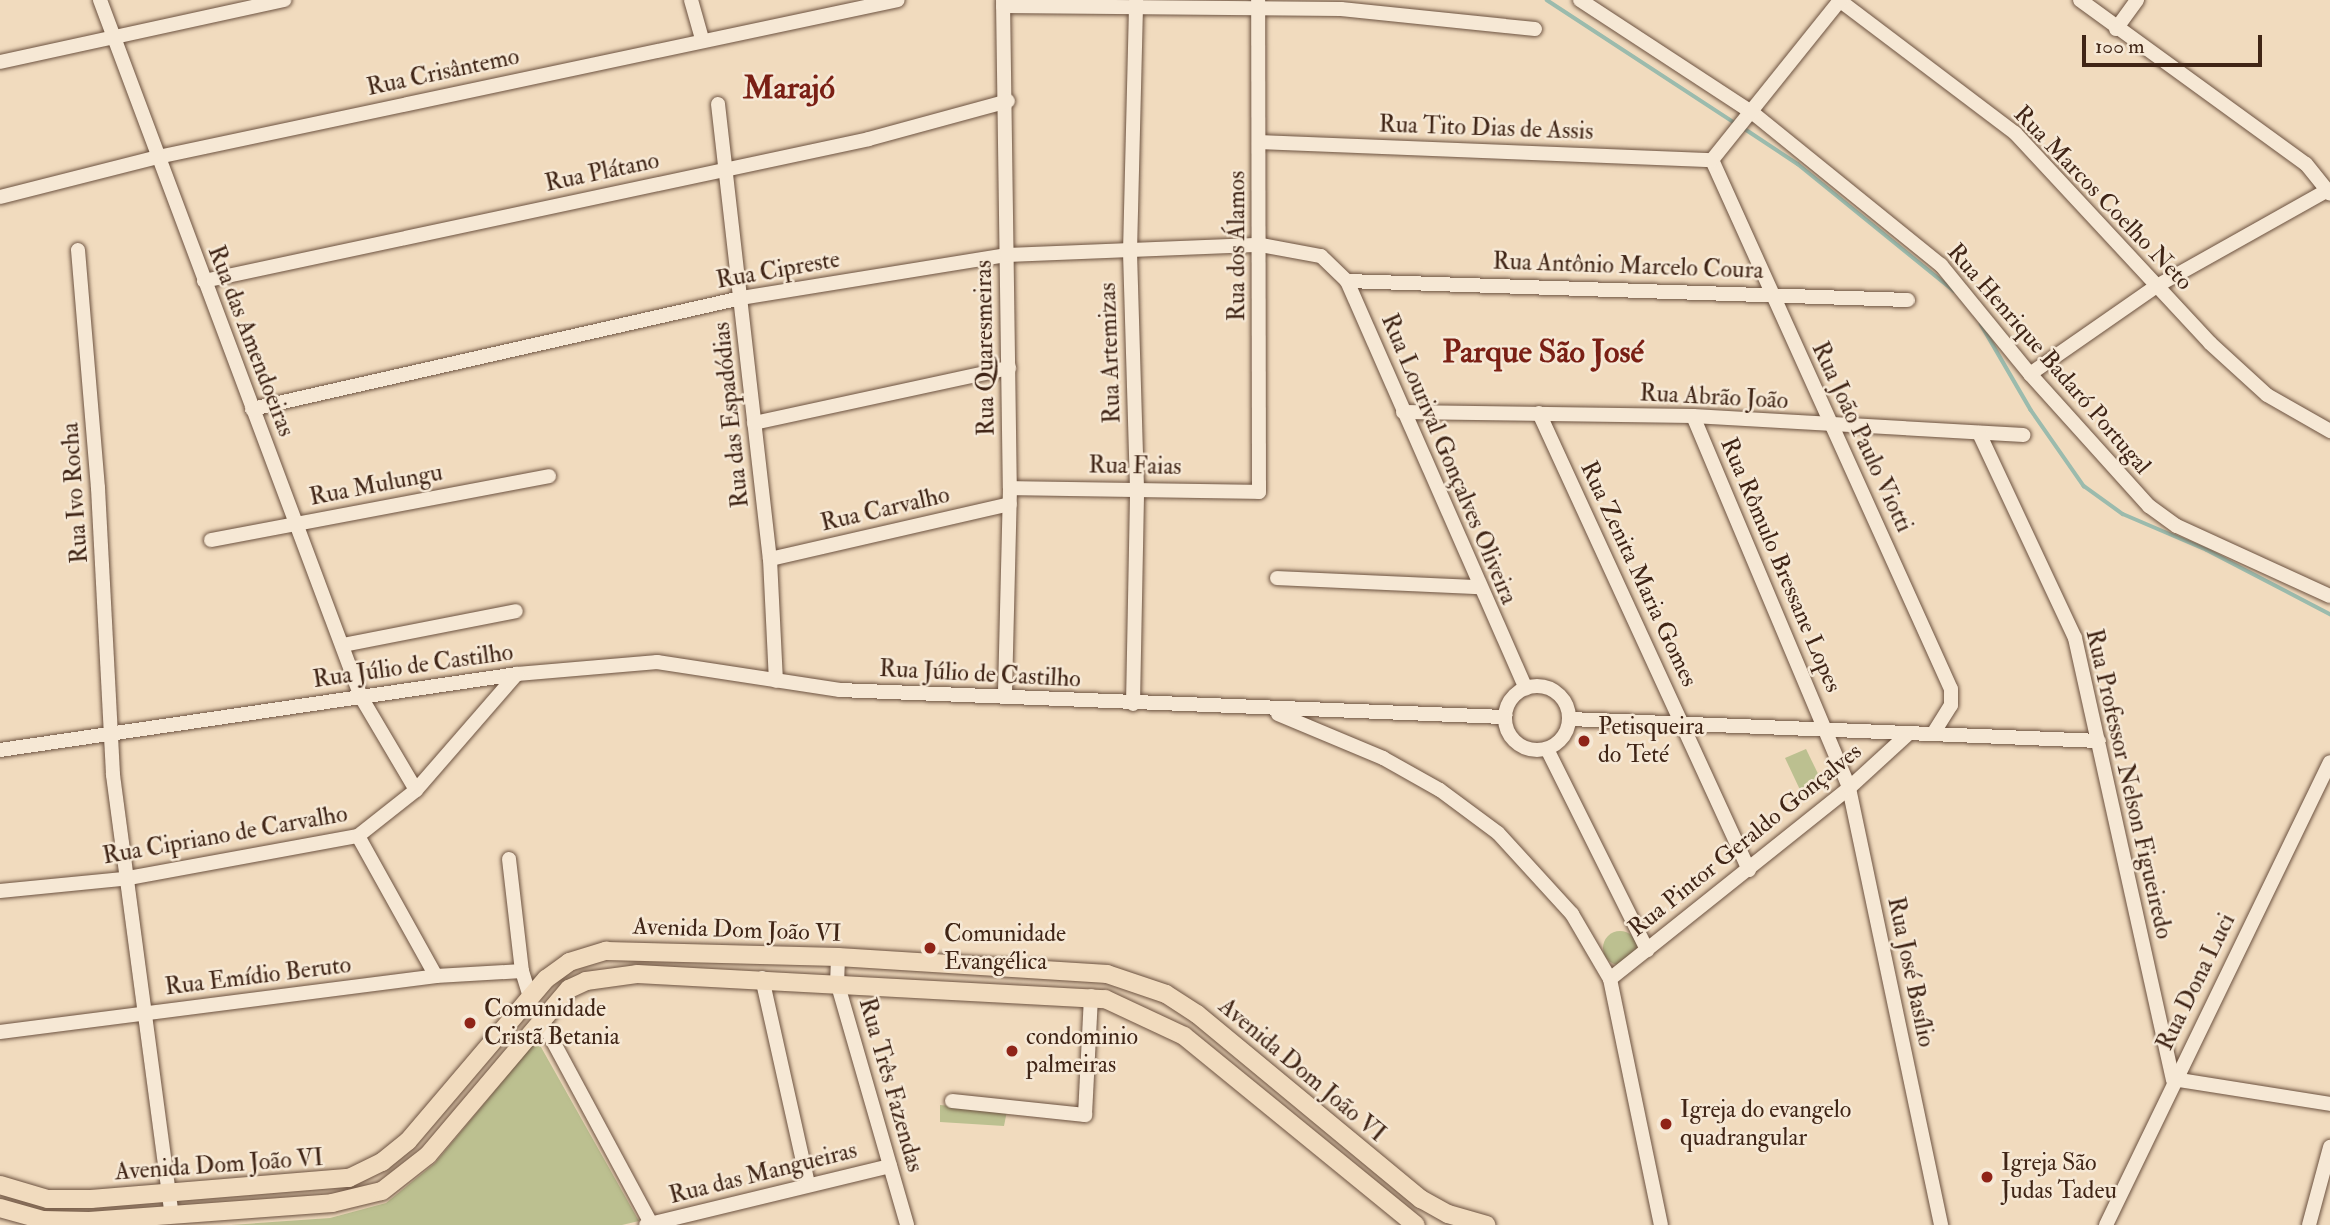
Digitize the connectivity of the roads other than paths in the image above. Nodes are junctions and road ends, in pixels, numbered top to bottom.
1 (100, 0) edge
2 (284, 0) edge
3 (691, 0) edge
4 (898, 0) edge
5 (1580, 0) edge
6 (1839, 0) edge
7 (2081, 0) edge
8 (2137, 0) edge
9 (1137, 2) edge
10 (1003, 3) edge
11 (1259, 4) edge
12 (1535, 29) dead end
13 (2116, 29) junction
14 (114, 36) junction
15 (702, 39) junction
16 (0, 62) edge
17 (1007, 102) junction
18 (718, 104) dead end
19 (1752, 115) junction
20 (1259, 142) junction
21 (1718, 155) junction
22 (158, 157) junction
23 (729, 168) junction
24 (2329, 192) edge
25 (0, 197) edge
26 (1261, 245) junction
27 (78, 250) dead end
28 (1130, 252) junction
29 (1007, 255) junction
30 (1321, 256) joint
31 (204, 281) junction
32 (1347, 281) junction
33 (2155, 286) junction
34 (1770, 292) junction
35 (741, 298) junction
36 (1908, 299) dead end
37 (1009, 368) junction
38 (2031, 374) junction
39 (252, 409) junction
40 (1403, 412) junction
41 (1539, 414) junction
42 (1693, 416) junction
43 (754, 424) junction
44 (1833, 427) junction
45 (2330, 431) edge
46 (1979, 433) junction
47 (2023, 435) dead end
48 (549, 476) dead end
49 (1010, 488) junction
50 (1137, 488) junction
51 (1259, 492) joint
52 (1010, 504) junction
53 (295, 523) junction
54 (211, 540) dead end
55 (770, 559) junction
56 (1277, 578) dead end
57 (1479, 587) junction
58 (2330, 596) edge
59 (516, 611) dead end
60 (343, 645) junction
61 (517, 674) junction
62 (776, 681) junction
63 (1526, 688) junction
64 (1005, 696) junction
65 (361, 697) junction
66 (1133, 704) junction
67 (1268, 710) junction
68 (1505, 717) junction
69 (1570, 719) junction
70 (1684, 726) junction
71 (1827, 732) junction
72 (1934, 732) junction
73 (113, 734) junction
74 (1908, 734) junction
75 (2099, 741) junction
76 (0, 750) edge
77 (1547, 750) junction
78 (2330, 761) edge
79 (1849, 788) junction
80 (416, 790) junction
81 (358, 836) junction
82 (509, 859) dead end
83 (1749, 870) junction
84 (124, 879) junction
85 (0, 891) edge
86 (1647, 950) junction
87 (838, 957) junction
88 (1079, 970) junction
89 (522, 971) junction
90 (436, 976) junction
91 (762, 978) junction
92 (1610, 979) junction
93 (837, 982) junction
94 (1084, 995) junction
95 (530, 998) junction
96 (145, 1014) junction
97 (541, 1019) junction
98 (0, 1032) edge
99 (2173, 1079) junction
100 (952, 1101) dead end
101 (2330, 1104) edge
102 (2330, 1147) edge
103 (890, 1166) junction
104 (808, 1184) junction
105 (0, 1185) edge
106 (170, 1194) junction
107 (0, 1208) edge
108 (172, 1215) junction
109 (649, 1225) edge
110 (907, 1225) edge
111 (1416, 1225) edge
112 (1486, 1225) edge
113 (1661, 1225) edge
114 (1941, 1225) edge
115 (2106, 1225) edge
116 (2309, 1225) edge

1 - 14 street, Rua das Amendoeiras
2 - 14 street
3 - 15 street
4 - 15 street, Rua Crisântemo
5 - 19 street, Rua Henrique Badaró Portugal
6 - 19 street
6 - 33 street, Rua Marcos Coelho Neto
7 - 13 street
8 - 13 street
9 - 10 street
9 - 11 street
9 - 28 street, Rua Artemizas
10 - 17 street, Rua Quaresmeiras
11 - 12 street
11 - 20 street, Rua dos Álamos
13 - 24 street
14 - 16 street
14 - 22 street, Rua das Amendoeiras
15 - 22 street, Rua Crisântemo
17 - 23 street, Rua Plátano
17 - 29 street, Rua Quaresmeiras
18 - 23 street, Rua das Espadódias
19 - 21 street
19 - 38 street, Rua Henrique Badaró Portugal
20 - 21 street, Rua Tito Dias de Assis
20 - 26 street, Rua dos Álamos
21 - 34 street, Rua João Paulo Viotti
22 - 25 street, Rua Crisântemo
22 - 31 street, Rua das Amendoeiras
23 - 31 street, Rua Plátano
23 - 35 street, Rua das Espadódias
24 - 33 street
26 - 28 street, Rua Cipreste
26 - 30 street, Rua Cipreste
26 - 51 street, Rua dos Álamos
27 - 73 street, Rua Ivo Rocha
28 - 29 street, Rua Cipreste
28 - 50 street, Rua Artemizas
29 - 35 street, Rua Cipreste
29 - 37 street, Rua Quaresmeiras
30 - 32 street, Rua Lourival Gonçalves Oliveira
31 - 39 street, Rua das Amendoeiras
32 - 34 street, Rua Antônio Marcelo Coura
32 - 40 street, Rua Lourival Gonçalves Oliveira
33 - 38 street
33 - 45 street, Rua Marcos Coelho Neto
34 - 36 street, Rua Antônio Marcelo Coura
34 - 44 street, Rua João Paulo Viotti
35 - 39 street, Rua Cipreste
35 - 43 street, Rua das Espadódias
37 - 43 street
37 - 49 street, Rua Quaresmeiras
38 - 58 street, Rua Henrique Badaró Portugal
39 - 53 street, Rua das Amendoeiras
40 - 41 street, Rua Abrão João
40 - 57 street, Rua Lourival Gonçalves Oliveira
41 - 42 street, Rua Abrão João
41 - 70 street, Rua Zenita Maria Gomes
42 - 44 street, Rua Abrão João
42 - 71 street, Rua Rômulo Bressane Lopes
43 - 55 street, Rua das Espadódias
44 - 46 street, Rua Abrão João
44 - 72 street, Rua João Paulo Viotti
46 - 47 street, Rua Abrão João
46 - 75 street, Rua Professor Nelson Figueiredo
48 - 53 street, Rua Mulungu
49 - 50 street, Rua Faias
49 - 52 street, Rua Quaresmeiras
50 - 51 street, Rua Faias
50 - 66 street, Rua Artemizas
52 - 55 street, Rua Carvalho
52 - 64 street, Rua Quaresmeiras
53 - 54 street, Rua Mulungu
53 - 60 street, Rua das Amendoeiras
55 - 62 street, Rua das Espadódias
56 - 57 street
57 - 63 street, Rua Lourival Gonçalves Oliveira
59 - 60 street
60 - 65 street, Rua das Amendoeiras
61 - 62 street, Rua Júlio de Castilho
61 - 65 street, Rua Júlio de Castilho
61 - 80 street, Rua Cipriano de Carvalho
62 - 64 street, Rua Júlio de Castilho
63 - 68 street
63 - 69 street
64 - 66 street, Rua Júlio de Castilho
65 - 73 street, Rua Júlio de Castilho
65 - 80 street, Rua das Amendoeiras
66 - 67 street, Rua Júlio de Castilho
67 - 68 street
67 - 92 street, Rua Júlio de Castilho
68 - 77 street
69 - 70 street
69 - 77 street
70 - 71 street
70 - 83 street, Rua Zenita Maria Gomes
71 - 74 street
71 - 79 street, Rua José Basílio
72 - 74 street
72 - 75 street
73 - 76 street, Rua Júlio de Castilho
73 - 84 street, Rua Ivo Rocha
74 - 79 street, Rua Pintor Geraldo Gonçalves
75 - 99 street, Rua Professor Nelson Figueiredo
77 - 86 street
78 - 99 street, Rua Dona Luci
79 - 83 street, Rua Pintor Geraldo Gonçalves
79 - 114 street, Rua José Basílio
80 - 81 street, Rua Cipriano de Carvalho
81 - 84 street, Rua Cipriano de Carvalho
81 - 90 street
82 - 89 street
83 - 86 street, Rua Pintor Geraldo Gonçalves
84 - 85 street, Rua Cipriano de Carvalho
84 - 96 street, Rua Ivo Rocha
86 - 92 street, Rua Pintor Geraldo Gonçalves
87 - 88 main road, Avenida Dom João VI
87 - 93 street, Rua Três Fazendas
87 - 95 main road, Avenida Dom João VI
88 - 94 main road
88 - 112 main road, Avenida Dom João VI
89 - 90 street, Rua Emídio Beruto
89 - 95 street
90 - 96 street, Rua Emídio Beruto
91 - 93 main road, Avenida Dom João VI
91 - 97 main road, Avenida Dom João VI
91 - 104 street
92 - 113 street, Rua Júlio de Castilho
93 - 94 main road, Avenida Dom João VI
93 - 103 street, Rua Três Fazendas
94 - 100 street
94 - 111 main road, Avenida Dom João VI
95 - 106 main road, Avenida Dom João VI
96 - 98 street, Rua Emídio Beruto
96 - 106 street, Rua Ivo Rocha
97 - 108 main road, Avenida Dom João VI
97 - 109 street
99 - 101 street
99 - 115 street, Rua Dona Luci
102 - 116 street
103 - 104 street, Rua das Mangueiras
103 - 110 street, Rua Três Fazendas
104 - 109 street, Rua das Mangueiras
105 - 106 main road, Avenida Dom João VI
106 - 108 street, Rua Ivo Rocha
107 - 108 main road, Avenida Dom João VI

